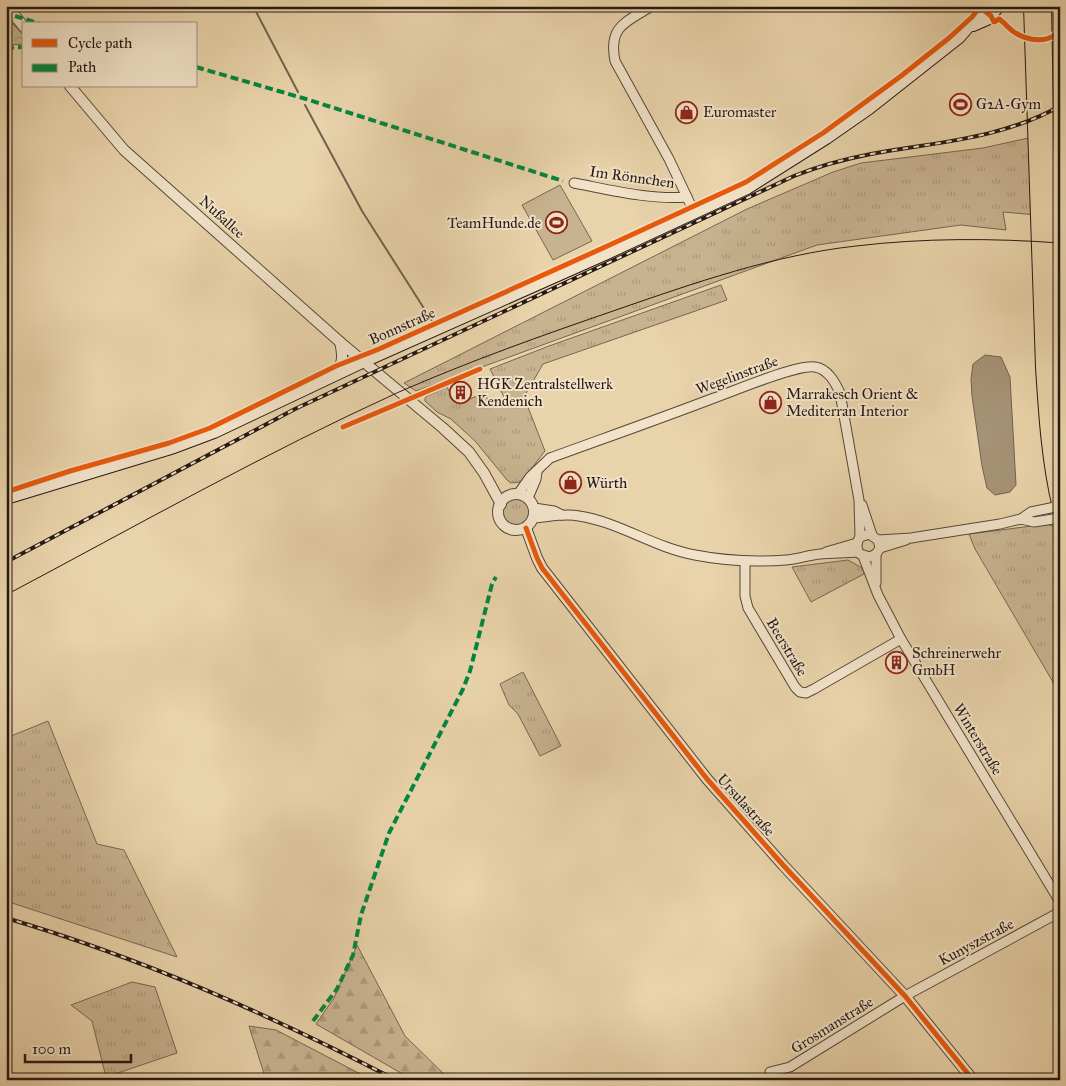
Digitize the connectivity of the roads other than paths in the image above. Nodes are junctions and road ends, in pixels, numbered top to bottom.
1 (7, 6) edge
2 (652, 6) edge
3 (1031, 6) edge
4 (1044, 6) edge
5 (993, 8) edge
6 (22, 25) edge
7 (72, 88) edge
8 (574, 183) dead end
9 (687, 197) junction
10 (694, 212) junction
11 (340, 342) junction
12 (364, 361) junction
13 (338, 373) junction
14 (1060, 422) edge
15 (537, 472) junction
16 (484, 473) junction
17 (514, 494) junction
18 (6, 498) edge
19 (859, 500) junction
20 (500, 504) junction
21 (1060, 506) edge
22 (532, 508) junction
23 (1060, 518) edge
24 (1021, 519) junction
25 (521, 529) junction
26 (876, 544) junction
27 (860, 547) junction
28 (746, 561) junction
29 (876, 588) junction
30 (901, 639) junction
31 (1060, 902) edge
32 (1060, 912) edge
33 (905, 996) junction
34 (770, 1072) dead end
35 (974, 1080) edge

1 - 6 street
2 - 9 street
3 - 21 main road
4 - 14 main road
5 - 10 main road, Bonnstraße
7 - 11 street, Nußallee
8 - 9 street, Im Rönnchen
9 - 10 street
10 - 12 main road, Bonnstraße
11 - 12 street, Nußallee
11 - 13 street
12 - 13 main road, Bonnstraße
12 - 16 street, Ursulastraße
13 - 18 main road, Bonnstraße
15 - 17 street, Wegelinstraße
15 - 19 street, Wegelinstraße
15 - 22 street
16 - 17 street, Ursulastraße
16 - 20 street, Ursulastraße
17 - 20 street
17 - 22 street, Ursulastraße
19 - 26 street, Wegelinstraße
19 - 27 street, Wegelinstraße
20 - 25 street, Ursulastraße
21 - 24 street
22 - 25 street
22 - 28 street
23 - 24 street
24 - 26 street
25 - 33 street, Ursulastraße
26 - 27 street
26 - 27 street
26 - 29 street, Winterstraße
27 - 28 street
27 - 29 street, Winterstraße
28 - 30 street, Beerstraße
29 - 30 street, Winterstraße
30 - 31 street, Winterstraße
32 - 33 street, Kunyszstraße
33 - 34 street, Grosmanstraße
33 - 35 street, Ursulastraße

